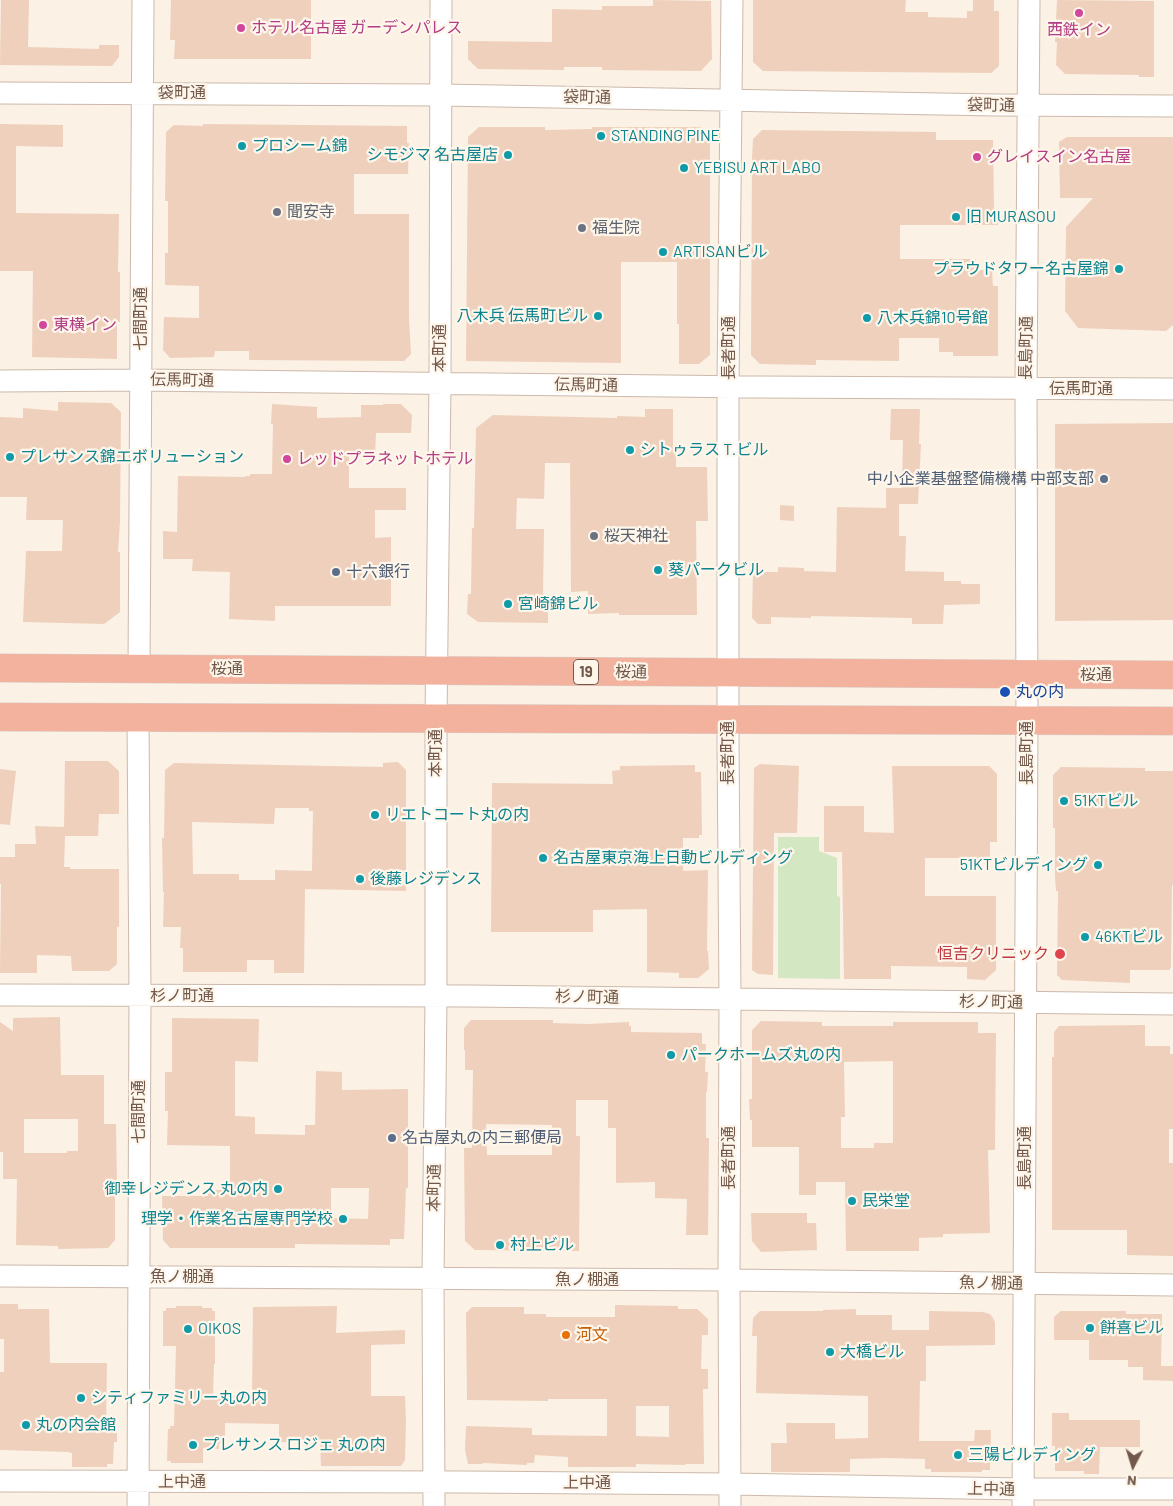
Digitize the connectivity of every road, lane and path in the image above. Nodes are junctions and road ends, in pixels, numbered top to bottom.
1 (142, 0) edge
2 (441, 0) edge
3 (732, 0) edge
4 (1029, 0) edge
5 (0, 93) edge
6 (142, 93) junction
7 (442, 95) junction
8 (731, 100) junction
9 (1029, 105) junction
10 (1173, 106) edge
11 (141, 380) junction
12 (0, 381) edge
13 (440, 383) junction
14 (728, 386) junction
15 (1026, 389) junction
16 (1173, 389) edge
17 (0, 668) edge
18 (138, 669) junction
19 (436, 670) junction
20 (728, 673) junction
21 (1027, 675) junction
22 (1173, 675) edge
23 (0, 717) edge
24 (138, 718) junction
25 (436, 718) junction
26 (728, 720) junction
27 (1027, 721) junction
28 (1173, 722) edge
29 (0, 995) edge
30 (140, 995) junction
31 (436, 996) junction
32 (730, 998) junction
33 (1025, 1002) junction
34 (1173, 1004) edge
35 (0, 1276) edge
36 (138, 1277) junction
37 (433, 1279) junction
38 (729, 1280) junction
39 (1025, 1283) junction
40 (1173, 1285) edge
41 (0, 1482) edge
42 (139, 1482) junction
43 (434, 1482) junction
44 (730, 1484) junction
45 (1173, 1489) edge
46 (1023, 1498) edge
47 (138, 1506) edge
48 (434, 1506) edge
49 (730, 1506) edge

1 - 6 street, 七間町通
2 - 7 street, 本町通
3 - 8 street, 長者町通
4 - 9 street, 長島町通
5 - 6 street, 袋町通
6 - 7 street, 袋町通
6 - 11 street, 七間町通
7 - 8 street, 袋町通
7 - 13 street, 本町通
8 - 9 street, 袋町通
8 - 14 street, 長者町通
9 - 10 street, 袋町通
9 - 15 street, 長島町通
11 - 12 street, 伝馬町通
11 - 13 street, 伝馬町通
11 - 18 street, 七間町通
13 - 14 street, 伝馬町通
13 - 19 street, 本町通
14 - 15 street, 伝馬町通
14 - 20 street, 長者町通
15 - 16 street, 伝馬町通
15 - 21 street, 長島町通
17 - 18 highway, 桜通 / 19
18 - 19 highway, 桜通 / 19
19 - 20 highway, 桜通 / 19
19 - 25 street, 本町通
20 - 21 highway, 桜通 / 19
20 - 26 street, 長者町通
21 - 22 highway, 桜通 / 19
21 - 27 street, 長島町通
23 - 24 highway
24 - 25 highway
24 - 30 street, 七間町通
25 - 26 highway
25 - 31 street, 本町通
26 - 27 highway
26 - 32 street, 長者町通
27 - 28 highway
27 - 33 street, 長島町通
29 - 30 street, 杉ノ町通
30 - 31 street, 杉ノ町通
30 - 36 street, 七間町通
31 - 32 street, 杉ノ町通
31 - 37 street, 本町通
32 - 33 street, 杉ノ町通
32 - 38 street, 長者町通
33 - 34 street, 杉ノ町通
33 - 39 street, 長島町通
35 - 36 street, 魚ノ棚通
36 - 37 street, 魚ノ棚通
36 - 42 street, 七間町通
37 - 38 street, 魚ノ棚通
37 - 43 street, 本町通
38 - 39 street, 魚ノ棚通
38 - 44 street, 長者町通
39 - 40 street, 魚ノ棚通
39 - 46 street, 長島町通
41 - 42 street, 上中通
42 - 43 street, 上中通
42 - 47 street, 七間町通
43 - 44 street, 上中通
43 - 48 street, 本町通
44 - 46 street, 上中通
44 - 49 street, 長者町通
45 - 46 street, 上中通

